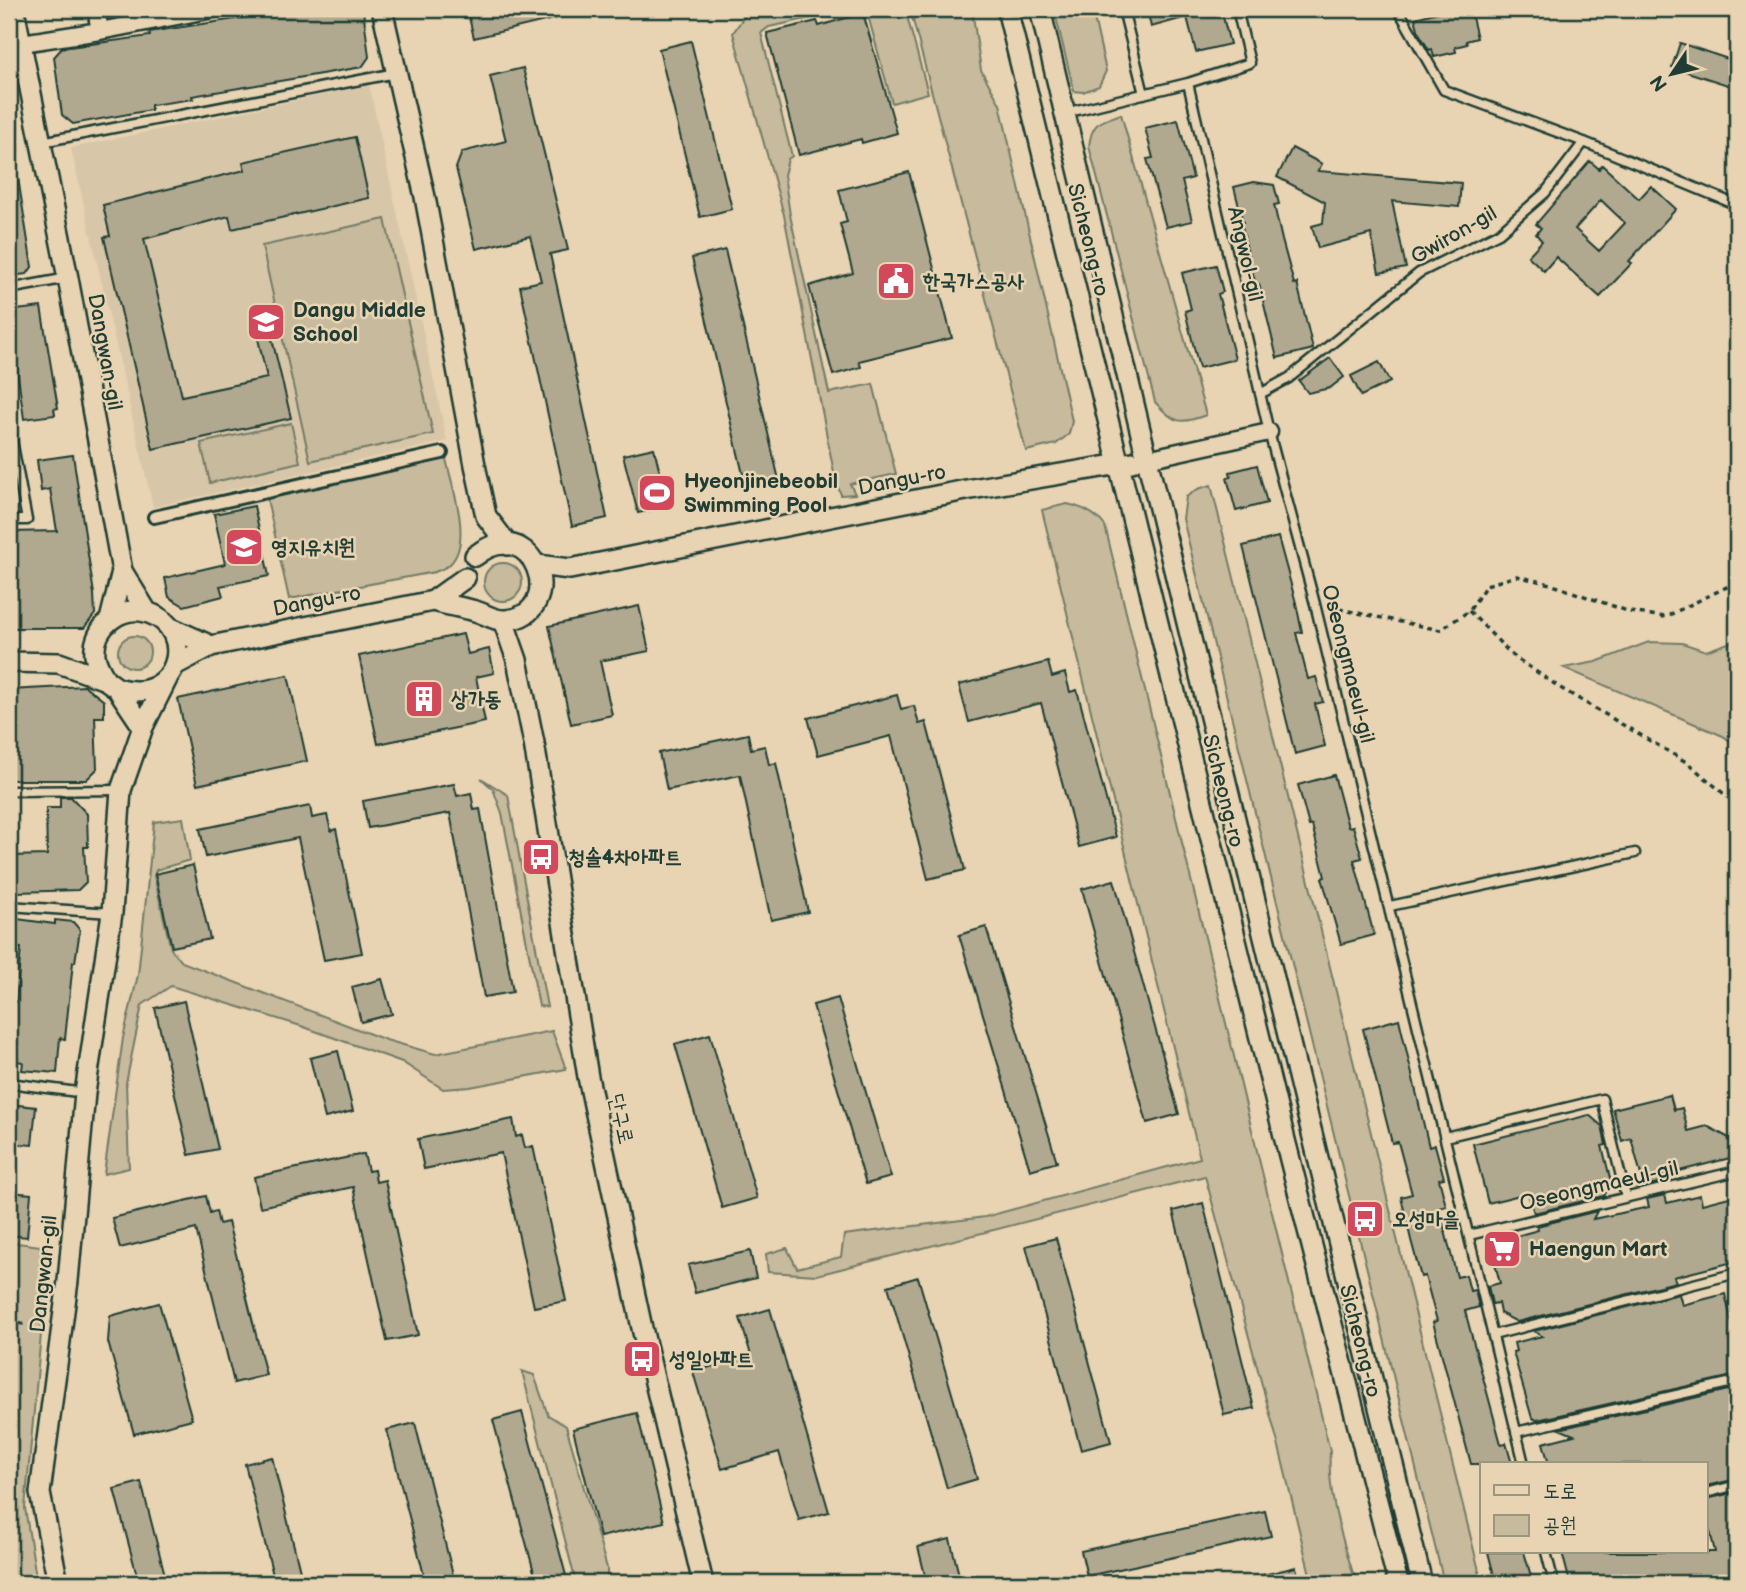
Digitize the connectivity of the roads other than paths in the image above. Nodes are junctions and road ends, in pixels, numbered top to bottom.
1 (14, 9) edge
2 (96, 9) edge
3 (213, 9) edge
4 (382, 9) edge
5 (1007, 9) edge
6 (1040, 9) edge
7 (1123, 9) edge
8 (1237, 9) edge
9 (1398, 9) edge
10 (100, 32) junction
11 (15, 44) edge
12 (396, 73) junction
13 (1188, 83) junction
14 (1144, 94) junction
15 (1065, 113) junction
16 (40, 142) junction
17 (1584, 142) junction
18 (1737, 205) edge
19 (68, 278) junction
20 (9, 289) edge
21 (1260, 394) junction
22 (9, 424) edge
23 (1269, 432) junction
24 (442, 453) dead end
25 (1147, 459) junction
26 (1120, 464) junction
27 (486, 516) junction
28 (154, 517) dead end
29 (9, 520) edge
30 (508, 545) junction
31 (475, 556) junction
32 (537, 565) junction
33 (570, 569) junction
34 (121, 570) junction
35 (465, 578) junction
36 (540, 590) junction
37 (433, 601) junction
38 (527, 611) junction
39 (147, 612) junction
40 (479, 612) junction
41 (110, 620) junction
42 (503, 620) junction
43 (169, 627) junction
44 (96, 642) junction
45 (211, 646) junction
46 (517, 660) junction
47 (9, 662) edge
48 (59, 663) junction
49 (172, 671) junction
50 (112, 684) junction
51 (143, 727) junction
52 (121, 790) junction
53 (9, 791) edge
54 (1635, 853) dead end
55 (9, 906) edge
56 (1390, 906) junction
57 (112, 913) junction
58 (9, 1083) edge
59 (85, 1093) junction
60 (1445, 1138) junction
61 (1737, 1171) edge
62 (1626, 1197) junction
63 (1469, 1235) junction
64 (1737, 1273) edge
65 (1493, 1335) junction
66 (1737, 1381) edge
67 (1516, 1432) junction
68 (1524, 1462) edge
69 (1737, 1485) edge
70 (1708, 1492) edge
71 (1547, 1554) edge
72 (58, 1583) edge
73 (703, 1583) edge
74 (1398, 1583) edge
75 (1422, 1583) edge
76 (1554, 1583) edge

1 - 11 street, Dangwan-gil
2 - 10 street
3 - 10 street
4 - 12 street
5 - 26 street, Sicheong-ro
6 - 15 street, Sicheong-ro
7 - 14 lane
8 - 13 lane
9 - 17 lane
10 - 11 street
11 - 16 street, Dangwan-gil
12 - 16 lane
12 - 27 street
13 - 14 lane
13 - 21 lane, Angwol-gil
14 - 15 lane
15 - 25 street, Sicheong-ro
16 - 19 street, Dangwan-gil
17 - 18 lane
17 - 21 lane, Gwiron-gil
19 - 20 lane
19 - 34 street, Dangwan-gil
21 - 23 lane, Angwol-gil
22 - 29 lane
23 - 25 street
23 - 56 lane, Oseongmaeul-gil
24 - 28 street
25 - 26 street, Dangu-ro
25 - 75 street, Sicheong-ro
26 - 33 street, Dangu-ro
26 - 74 street, Sicheong-ro
27 - 30 street
27 - 31 street
30 - 31 street
30 - 32 street
31 - 35 street
32 - 33 street
32 - 36 street
33 - 36 street
34 - 39 street
34 - 41 street
35 - 37 street
35 - 40 street
36 - 38 street
37 - 40 street
37 - 45 street, Dangu-ro
38 - 42 street
38 - 46 street
39 - 41 street
39 - 43 street
40 - 42 street
41 - 44 street
42 - 46 street, 단구로
43 - 45 street
43 - 49 street
44 - 48 street
44 - 50 street
45 - 49 street, Dangu-ro
46 - 73 street, 단구로
47 - 48 street
48 - 50 street
49 - 50 street
49 - 51 street, Dangwan-gil
50 - 51 street
51 - 52 street, Dangwan-gil
52 - 53 lane
52 - 57 street, Dangwan-gil
54 - 56 lane
55 - 57 lane
56 - 60 lane, Oseongmaeul-gil
57 - 59 street, Dangwan-gil
58 - 59 lane
59 - 72 street, Dangwan-gil
60 - 62 lane
60 - 63 lane, Oseongmaeul-gil
61 - 62 lane, Oseongmaeul-gil
62 - 63 lane, Oseongmaeul-gil
63 - 65 lane, Oseongmaeul-gil
64 - 65 lane
65 - 67 lane, Oseongmaeul-gil
66 - 67 lane
67 - 68 lane, Oseongmaeul-gil
69 - 70 lane
71 - 76 lane

